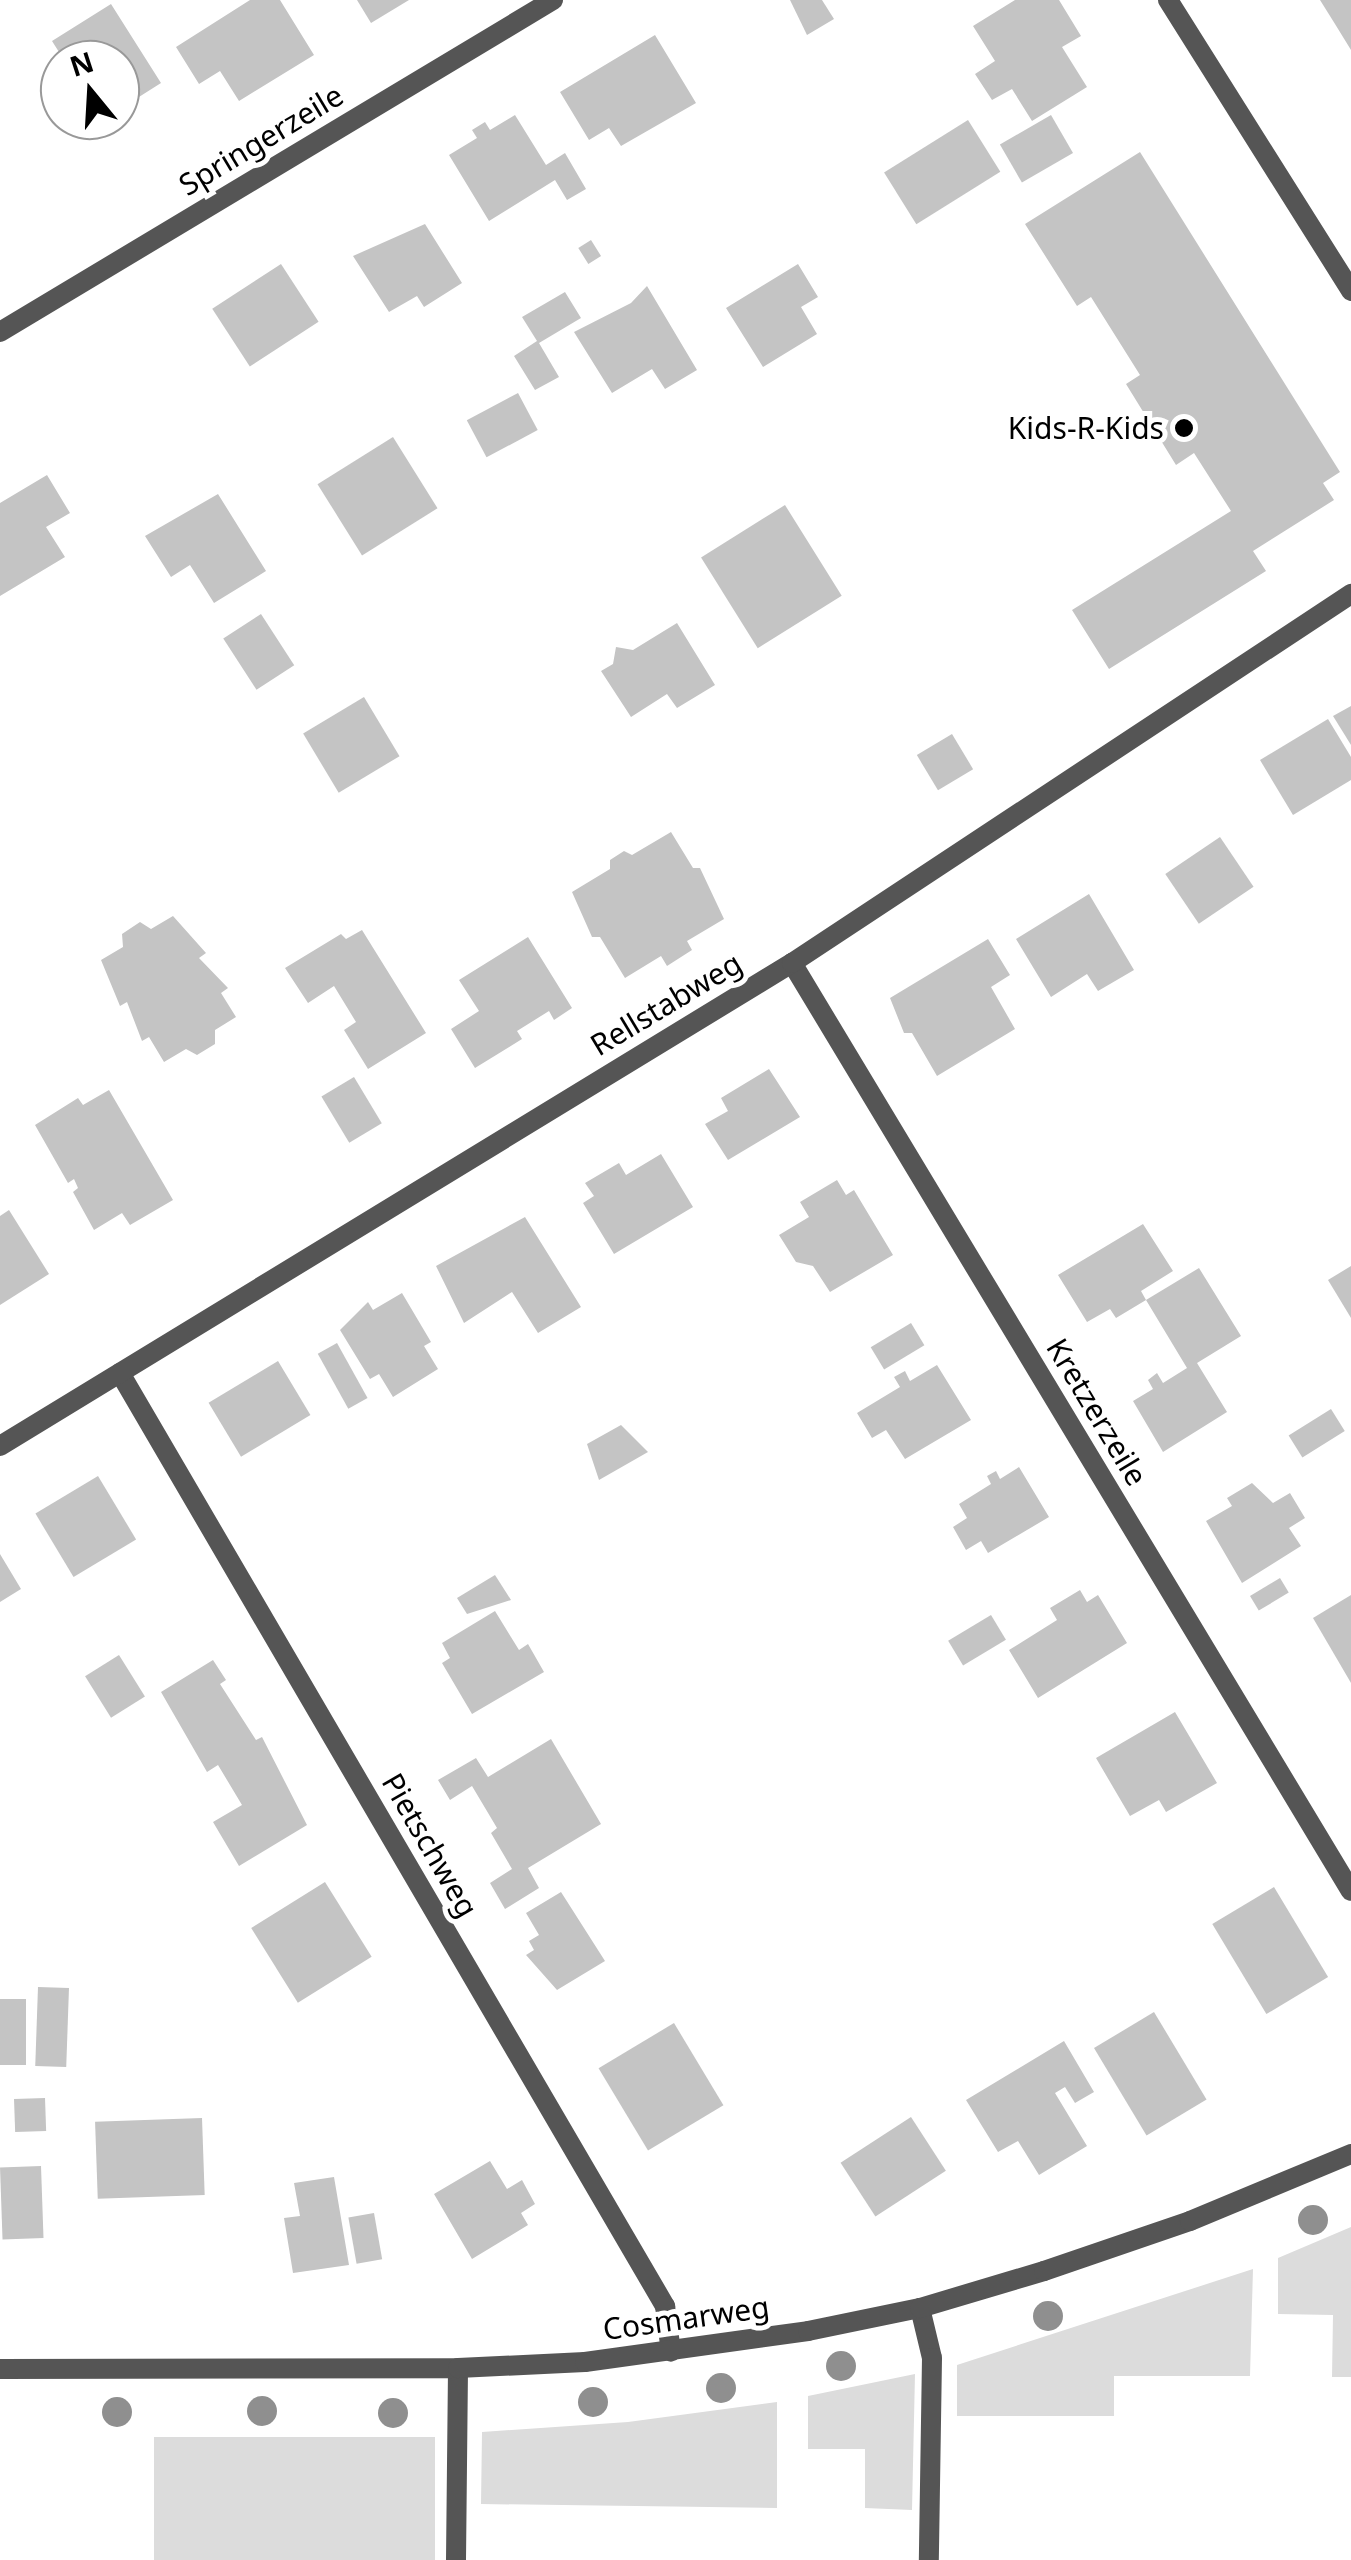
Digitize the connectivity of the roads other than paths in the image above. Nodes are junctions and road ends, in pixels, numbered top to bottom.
1 (553, 0) edge
2 (1168, 0) edge
3 (1351, 291) edge
4 (0, 332) edge
5 (1351, 594) edge
6 (792, 964) junction
7 (120, 1374) junction
8 (0, 1446) edge
9 (1351, 1890) edge
10 (1351, 2154) edge
11 (920, 2308) junction
12 (671, 2352) junction
13 (458, 2368) junction
14 (0, 2369) edge
15 (456, 2560) edge
16 (928, 2560) edge

1 - 4 street, Springerzeile
2 - 3 street
5 - 6 street, Rellstabweg
6 - 7 street, Rellstabweg
6 - 9 street, Kretzerzeile
7 - 8 street, Rellstabweg
7 - 12 street, Pietschweg
10 - 11 street, Cosmarweg
11 - 12 street, Cosmarweg
11 - 16 street
12 - 13 street, Cosmarweg
13 - 14 street, Cosmarweg
13 - 15 street

